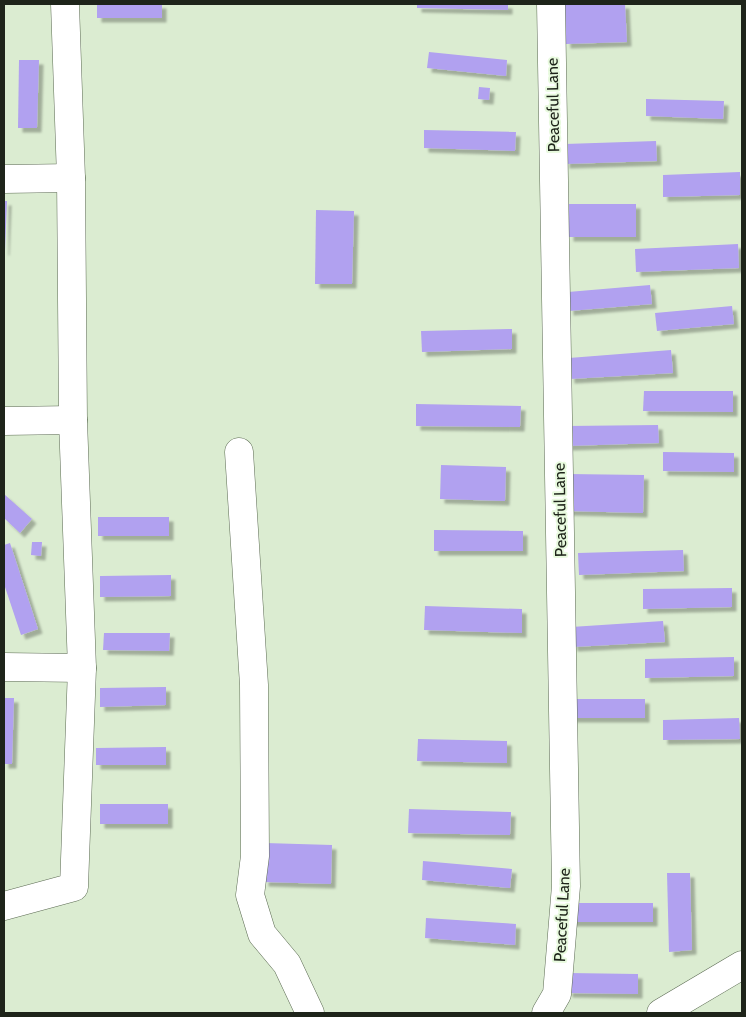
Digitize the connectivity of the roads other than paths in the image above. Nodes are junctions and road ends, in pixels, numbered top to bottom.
1 (65, 4) edge
2 (551, 4) edge
3 (71, 178) junction
4 (4, 179) edge
5 (73, 420) junction
6 (4, 421) edge
7 (240, 452) dead end
8 (4, 667) edge
9 (82, 668) junction
10 (4, 906) edge
11 (742, 965) edge
12 (310, 1013) edge
13 (546, 1013) edge
14 (661, 1013) edge

1 - 3 street
2 - 13 street, Peaceful Lane
3 - 4 street
3 - 5 street
5 - 6 street
5 - 9 street
7 - 12 street
8 - 9 street
9 - 10 street
11 - 14 street

